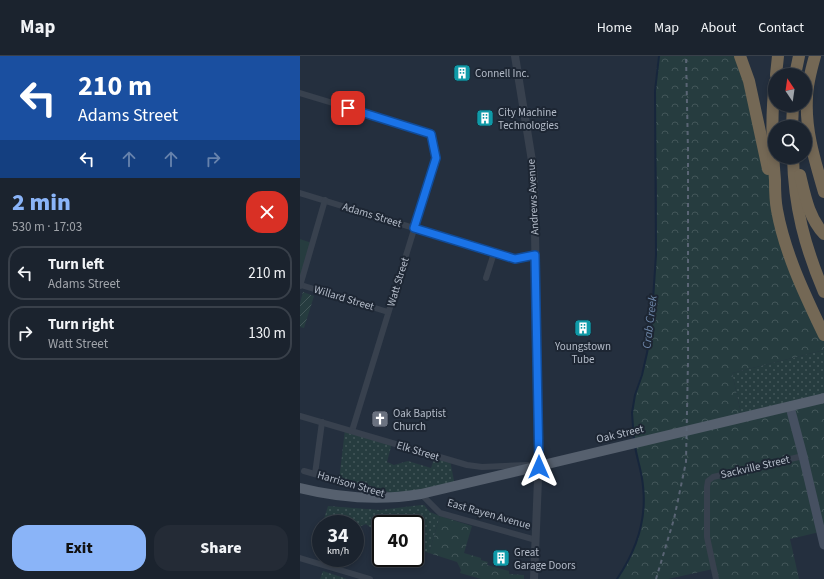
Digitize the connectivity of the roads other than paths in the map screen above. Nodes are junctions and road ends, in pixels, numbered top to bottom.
1 (515, 56) edge
2 (740, 56) edge
3 (778, 56) edge
4 (799, 56) edge
5 (813, 56) edge
6 (824, 62) edge
7 (777, 68) edge
8 (796, 68) edge
9 (300, 93) edge
10 (773, 112) edge
11 (793, 164) edge
12 (799, 164) edge
13 (824, 192) edge
14 (300, 193) edge
15 (325, 200) junction
16 (777, 209) junction
17 (414, 228) junction
18 (824, 234) edge
19 (494, 253) junction
20 (535, 255) junction
21 (486, 278) dead end
22 (300, 285) edge
23 (824, 292) edge
24 (388, 312) junction
25 (824, 335) edge
26 (821, 399) edge
27 (790, 407) junction
28 (300, 416) edge
29 (322, 422) junction
30 (352, 431) junction
31 (803, 456) junction
32 (539, 463) junction
33 (304, 471) dead end
34 (315, 474) junction
35 (300, 488) edge
36 (421, 494) junction
37 (397, 498) junction
38 (536, 540) junction
39 (824, 546) edge
40 (300, 558) edge
41 (370, 579) edge
42 (534, 579) edge
43 (716, 579) edge

1 - 20 street, Andrews Avenue
2 - 16 highway
3 - 7 highway
4 - 8 highway
5 - 6 highway
5 - 13 highway
9 - 17 street, Watt Street
10 - 16 highway
11 - 23 highway
12 - 18 highway
14 - 15 street, Adams Street
15 - 17 street, Adams Street
15 - 22 street
16 - 25 highway
17 - 19 street, Adams Street
17 - 24 street, Watt Street
19 - 20 street, Adams Street
19 - 21 street
20 - 32 street, Andrews Avenue
22 - 24 street, Willard Street
24 - 30 street, Watt Street
26 - 27 main road, Oak Street
27 - 31 main road
27 - 36 main road, Oak Street
28 - 29 street, Elk Street
29 - 30 street, Elk Street
29 - 34 street
30 - 32 street, Elk Street
31 - 39 main road
31 - 43 street, Sackville Street
32 - 38 street, Andrews Avenue
33 - 34 street, Harrison Street
34 - 37 street, Harrison Street
35 - 37 main road
36 - 37 main road
36 - 38 street, East Rayen Avenue
38 - 42 street, Andrews Avenue
40 - 41 street

